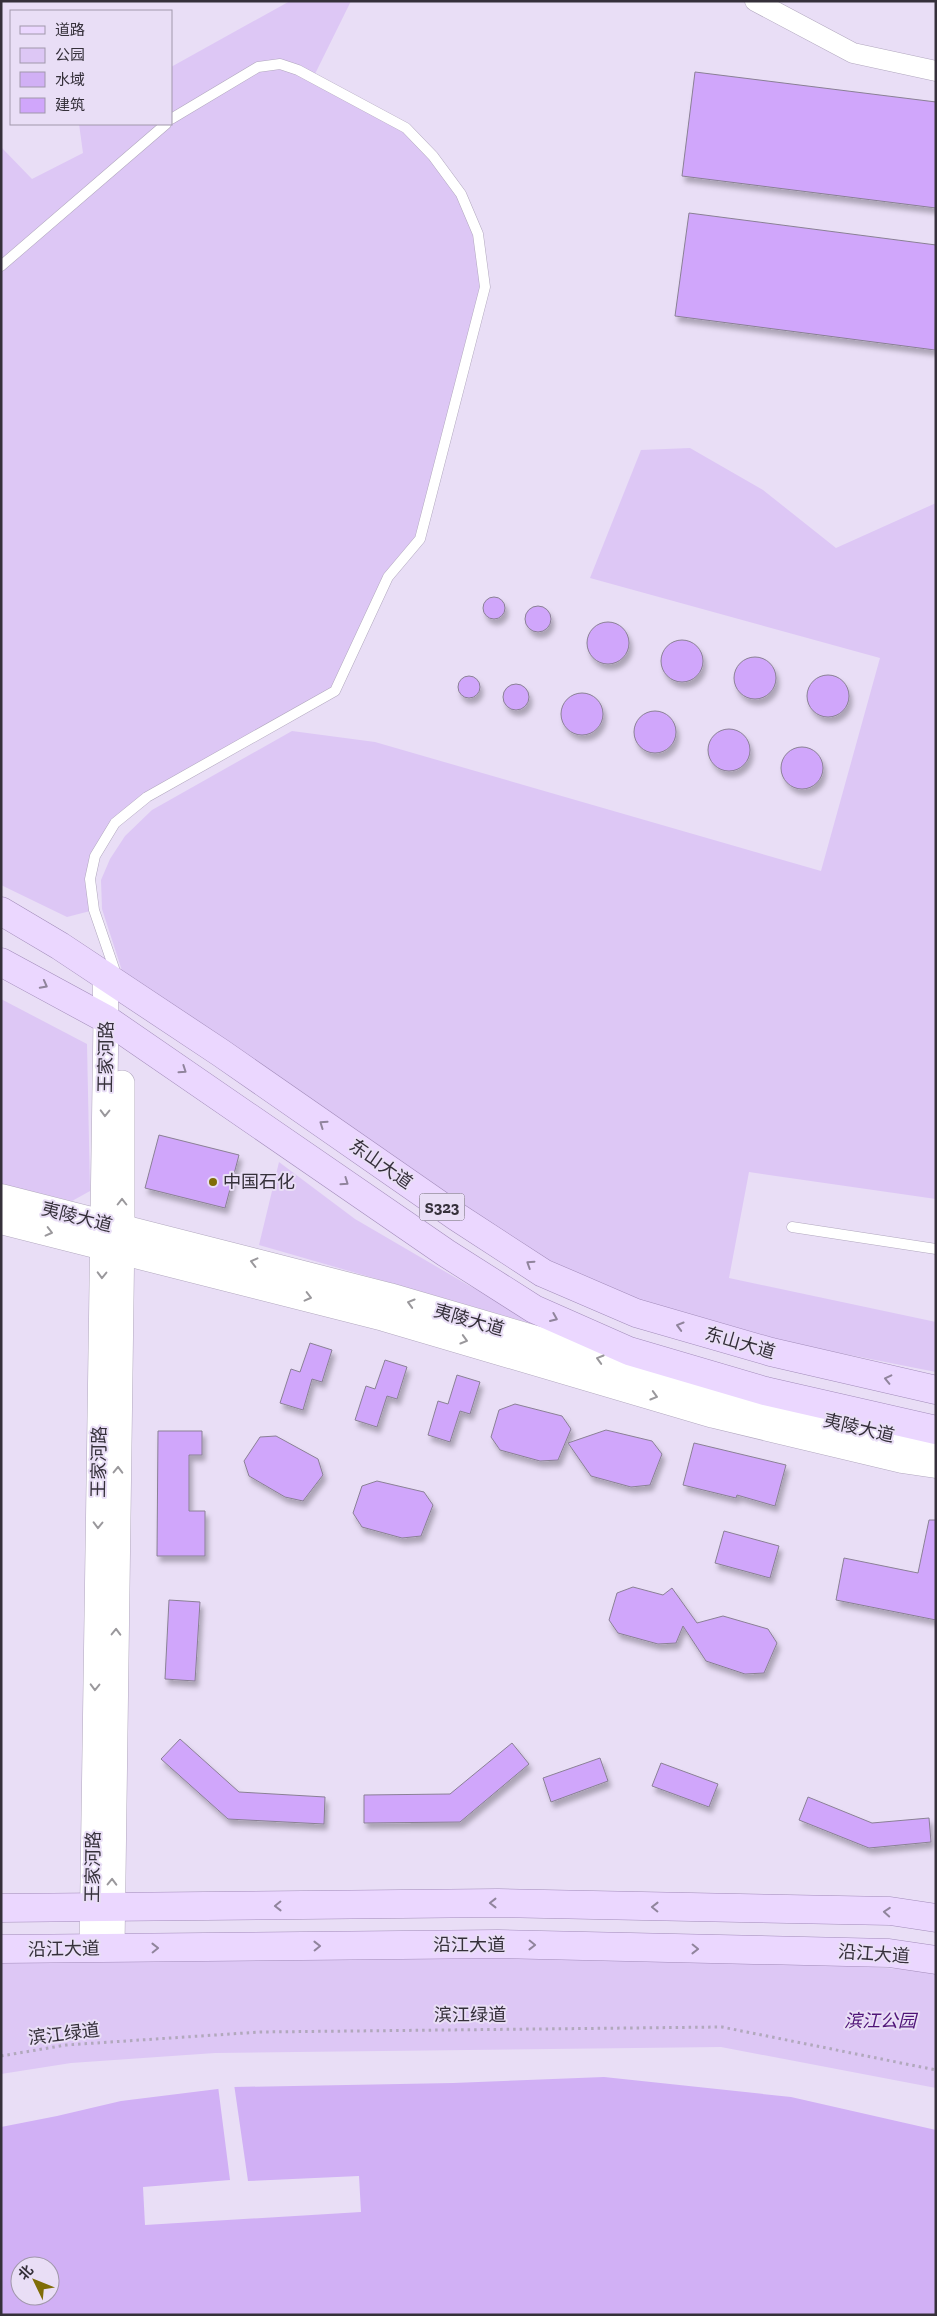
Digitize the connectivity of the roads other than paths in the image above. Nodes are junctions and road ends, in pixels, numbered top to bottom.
1 (755, 1) edge
2 (936, 71) edge
3 (172, 118) edge
4 (165, 125) edge
5 (1, 266) edge
6 (1, 911) edge
7 (1, 962) edge
8 (113, 982) junction
9 (114, 1024) junction
10 (1, 1198) edge
11 (1, 1220) edge
12 (792, 1227) dead end
13 (112, 1237) junction
14 (936, 1249) edge
15 (936, 1390) edge
16 (936, 1430) edge
17 (936, 1443) edge
18 (936, 1464) edge
19 (102, 1907) junction
20 (1, 1908) edge
21 (936, 1918) edge
22 (102, 1948) junction
23 (1, 1950) edge
24 (936, 1960) edge

1 - 2 street
3 - 8 lane
4 - 5 lane
6 - 8 main road, 东山大道 / S323
7 -> 9 main road, 东山大道
8 - 9 street, 王家河路
15 -> 8 main road, 东山大道 / S323
9 - 13 street, 王家河路
9 -> 16 main road, 东山大道
10 - 13 main road, 夷陵大道
11 -> 13 main road, 夷陵大道
12 - 14 lane
17 -> 13 main road, 夷陵大道
13 -> 18 main road, 夷陵大道
13 - 19 street, 王家河路
19 - 20 main road
21 -> 19 main road
19 - 22 street, 王家河路
22 - 23 main road, 沿江大道
22 -> 24 main road, 沿江大道

